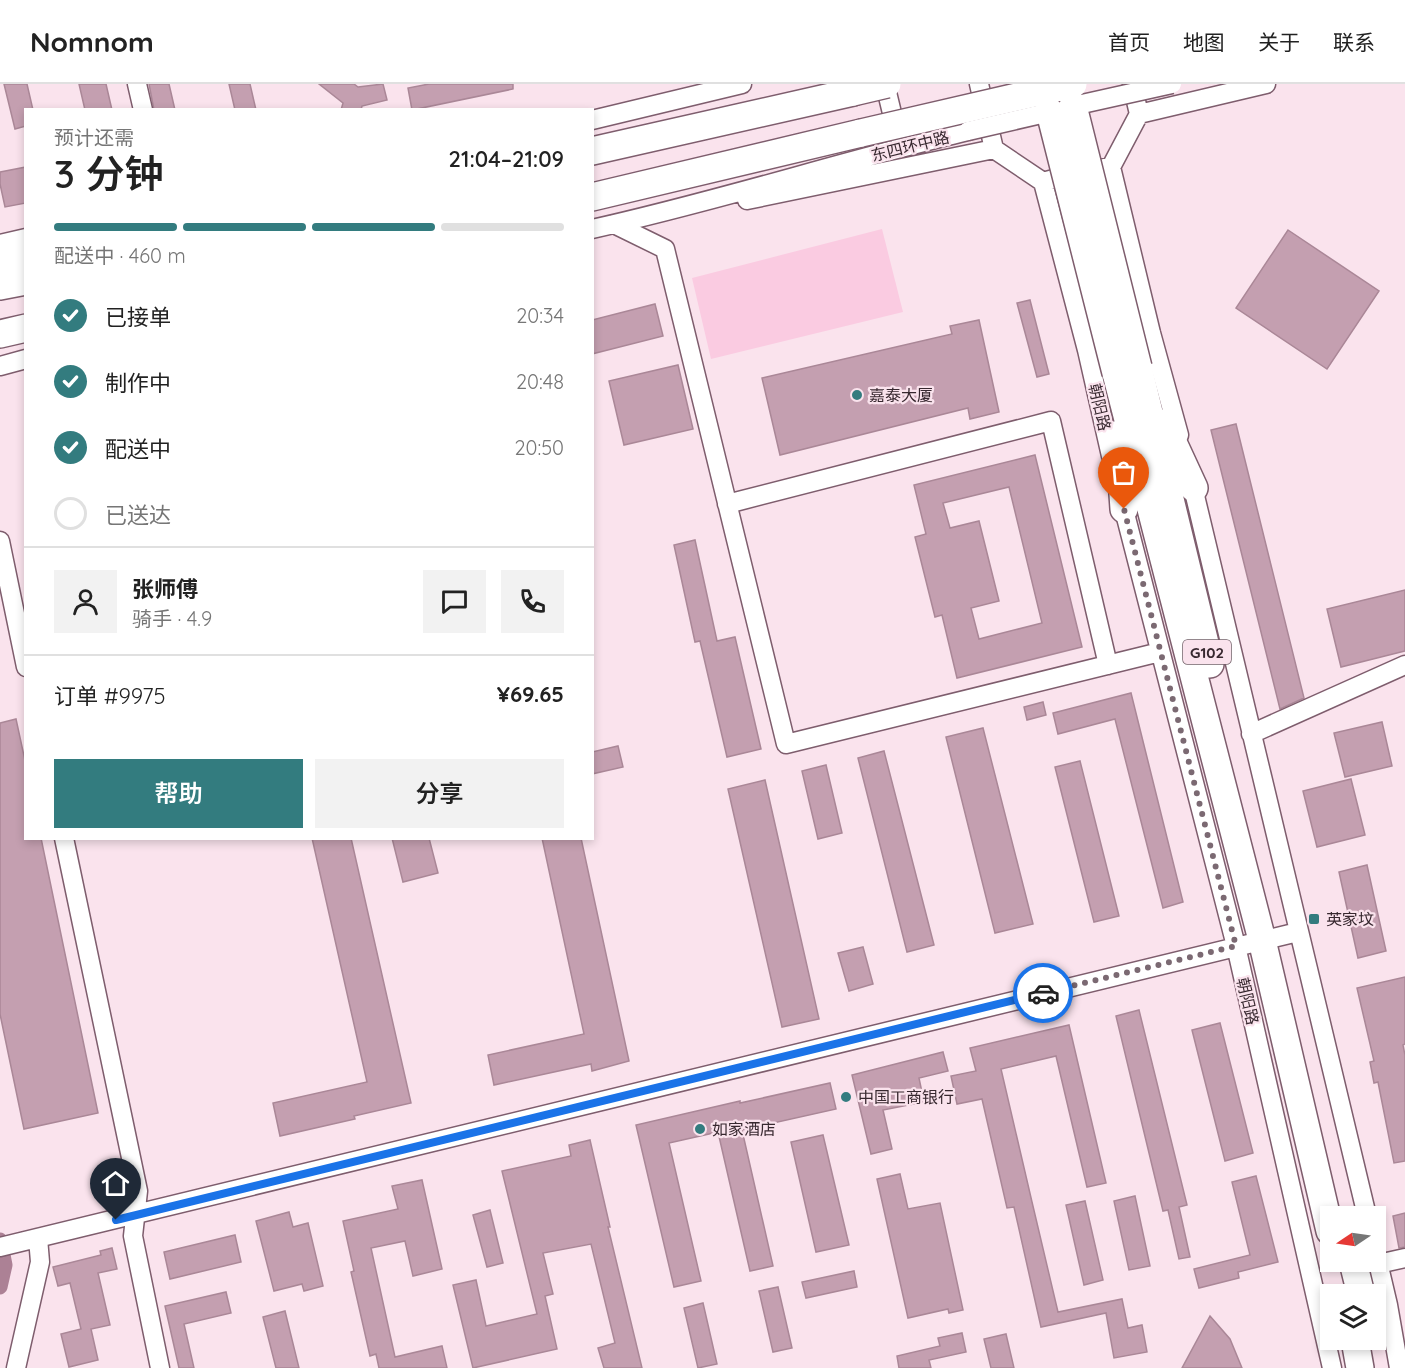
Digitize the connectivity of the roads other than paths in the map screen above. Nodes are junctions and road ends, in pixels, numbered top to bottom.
1 (137, 84) edge
2 (690, 84) edge
3 (742, 84) edge
4 (886, 84) edge
5 (979, 84) edge
6 (1043, 84) edge
7 (1132, 84) edge
8 (1172, 84) edge
9 (1266, 84) edge
10 (1066, 96) edge
11 (143, 108) edge
12 (1139, 114) junction
13 (594, 118) edge
14 (594, 119) edge
15 (900, 147) junction
16 (994, 149) junction
17 (594, 151) edge
18 (1111, 167) junction
19 (1043, 182) junction
20 (594, 196) edge
21 (651, 216) junction
22 (614, 224) junction
23 (594, 229) edge
24 (24, 238) edge
25 (0, 244) edge
26 (24, 254) edge
27 (0, 260) edge
28 (24, 281) edge
29 (0, 286) edge
30 (24, 328) edge
31 (0, 334) edge
32 (24, 360) edge
33 (0, 366) edge
34 (1127, 370) junction
35 (1194, 488) junction
36 (728, 504) junction
37 (1124, 509) junction
38 (0, 541) edge
39 (1160, 652) junction
40 (24, 657) edge
41 (1108, 665) junction
42 (1405, 665) edge
43 (1251, 734) junction
44 (64, 840) edge
45 (1279, 936) junction
46 (1236, 946) junction
47 (1326, 1206) edge
48 (1340, 1206) edge
49 (1365, 1206) edge
50 (136, 1215) junction
51 (38, 1238) junction
52 (0, 1247) edge
53 (1405, 1257) edge
54 (1386, 1259) edge
55 (1374, 1272) edge
56 (1357, 1350) edge
57 (1372, 1350) edge
58 (16, 1368) edge
59 (160, 1368) edge
60 (1332, 1368) edge
61 (1360, 1368) edge
62 (1375, 1368) edge
63 (1399, 1368) edge

1 - 11 street
2 - 13 street
3 - 14 street
4 - 15 street
4 - 17 highway, bridge
5 - 16 street
6 - 10 highway, 朝阳路 / G102
7 - 12 street
8 - 10 street, 东四环中路, bridge
9 - 12 street
10 - 15 street, 东四环中路, bridge
10 - 20 highway, 东四环中路, bridge
10 - 34 highway, 朝阳路 / G102, bridge
12 - 18 street
15 - 21 street, 东四环中路
16 - 19 street
16 - 21 street, 东四环中路
18 - 19 street
18 - 35 street, 朝阳路
19 - 37 street, 朝阳路
21 - 22 street, 东四环中路
22 - 23 street, 东四环中路
22 - 36 street
24 - 25 street
26 - 27 highway
28 - 29 highway
30 - 31 highway
32 - 33 street
34 - 35 highway
34 - 37 highway
34 - 45 highway, 朝阳路 / G102
35 - 43 street, 朝阳路
36 - 41 street
36 - 41 street
37 - 39 street, 朝阳路
38 - 40 street
39 - 41 street
39 - 46 street, 朝阳路
42 - 43 street
43 - 45 street, 朝阳路
44 - 50 street
45 - 46 street
45 - 47 highway, 朝阳路 / G102
45 - 48 highway, 朝阳路 / G102
45 - 49 street, 朝阳路
46 - 50 street
46 - 60 street, 朝阳路
50 - 51 street
50 - 59 street
51 - 52 street
51 - 58 street
53 - 54 street
55 - 63 street
56 - 61 highway
57 - 62 highway

